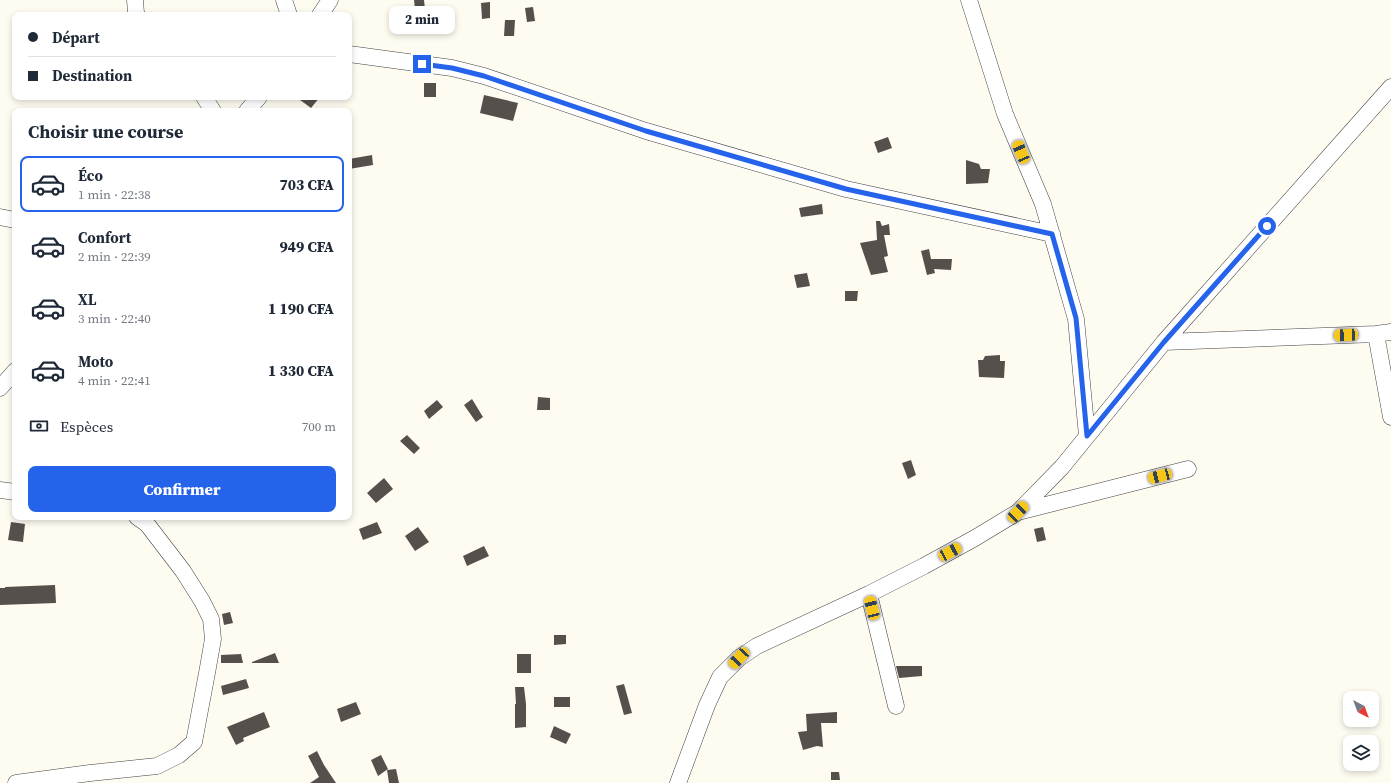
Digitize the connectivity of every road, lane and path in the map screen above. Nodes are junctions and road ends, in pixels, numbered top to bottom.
1 (135, 0) edge
2 (284, 0) edge
3 (330, 0) edge
4 (969, 0) edge
5 (136, 12) edge
6 (288, 12) edge
7 (322, 12) edge
8 (352, 54) edge
9 (1391, 87) edge
10 (256, 100) edge
11 (249, 108) edge
12 (0, 217) edge
13 (12, 219) edge
14 (1052, 234) junction
15 (1384, 333) edge
16 (1164, 342) junction
17 (12, 374) edge
18 (0, 388) edge
19 (1391, 417) edge
20 (1087, 436) junction
21 (1188, 469) dead end
22 (0, 490) edge
23 (12, 492) edge
24 (1018, 512) junction
25 (141, 520) edge
26 (869, 594) junction
27 (896, 706) dead end
28 (16, 783) edge
29 (678, 783) edge

1 - 5 street
2 - 6 street
3 - 7 street
4 - 14 street
8 - 14 street
9 - 16 street
10 - 11 street
12 - 13 street
14 - 20 street
15 - 16 street
15 - 19 street
16 - 20 street
17 - 18 street
20 - 24 street
21 - 24 street
22 - 23 street
24 - 26 street
25 - 28 street
26 - 27 street
26 - 29 street

